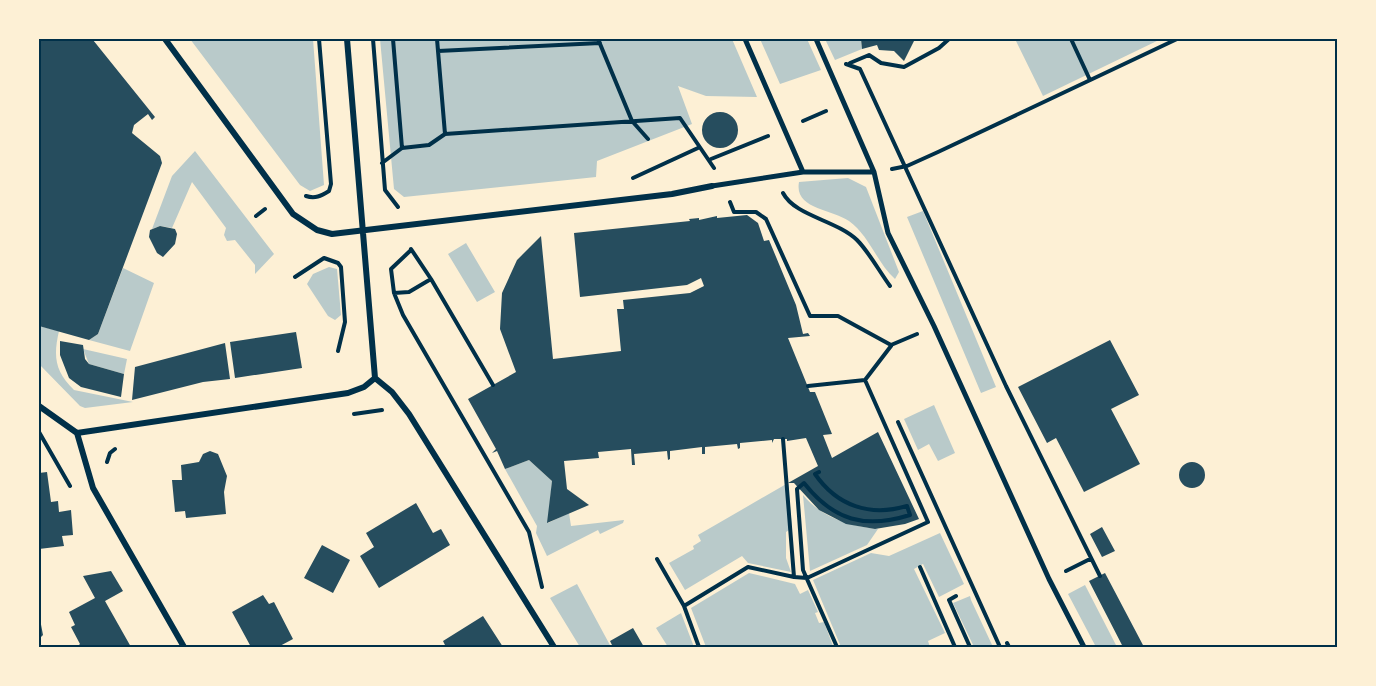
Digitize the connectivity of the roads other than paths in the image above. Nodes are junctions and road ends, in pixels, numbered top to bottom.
1 (165, 39) edge
2 (347, 39) edge
3 (745, 39) edge
4 (816, 39) edge
5 (803, 172) junction
6 (874, 172) junction
7 (712, 186) joint
8 (362, 232) junction
9 (375, 378) junction
10 (39, 406) edge
11 (78, 433) junction
12 (184, 647) edge
13 (555, 647) edge
14 (1084, 647) edge

1 - 8 street
2 - 8 street
3 - 5 street
4 - 6 street
5 - 6 street
5 - 7 street
6 - 14 street
7 - 8 street
8 - 9 street
9 - 11 street
9 - 13 street
10 - 11 street
11 - 12 street

